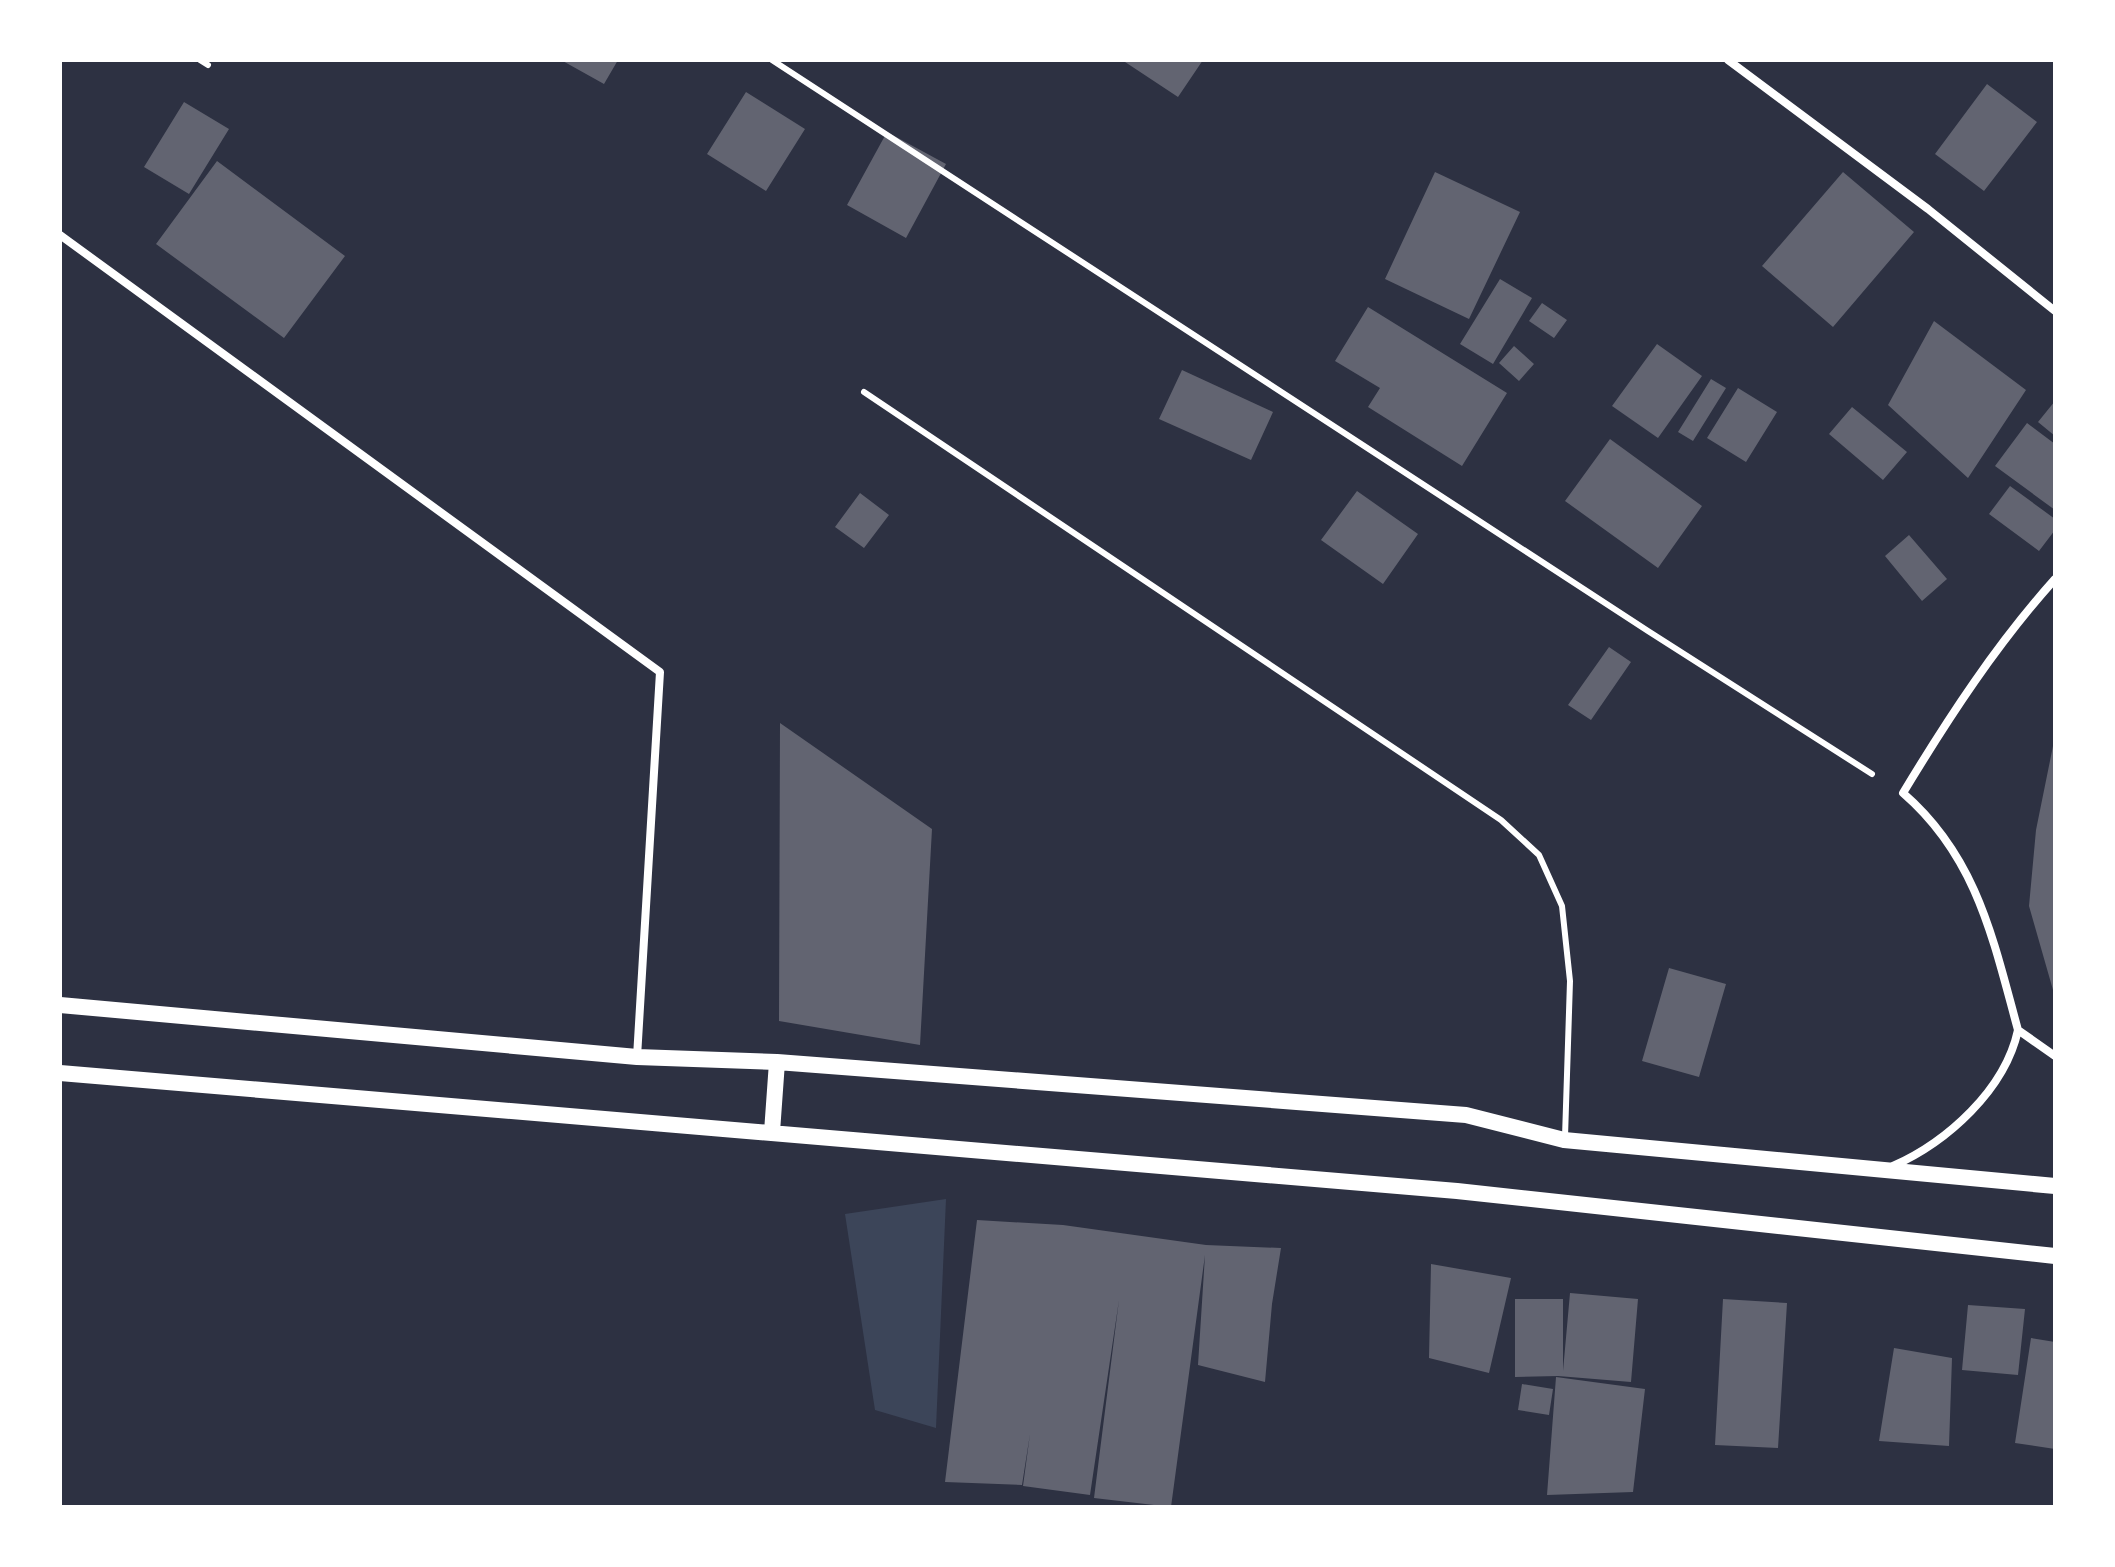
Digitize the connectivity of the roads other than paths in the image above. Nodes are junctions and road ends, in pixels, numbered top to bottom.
1 (200, 60) edge
2 (772, 60) edge
3 (1728, 60) edge
4 (208, 65) dead end
5 (60, 235) edge
6 (2055, 311) edge
7 (864, 392) dead end
8 (2055, 579) edge
9 (1872, 774) dead end
10 (60, 1005) edge
11 (2018, 1030) junction
12 (2055, 1056) edge
13 (637, 1057) junction
14 (777, 1062) junction
15 (60, 1073) edge
16 (772, 1132) junction
17 (1564, 1140) junction
18 (1883, 1171) junction
19 (2055, 1186) edge
20 (2055, 1256) edge

1 - 4 lane
2 - 9 lane
3 - 6 street
5 - 13 street
7 - 17 lane
8 - 11 street
10 - 13 main road
11 - 12 street
11 - 18 street
13 - 14 main road
14 - 16 main road
14 - 17 main road
15 - 16 main road
16 - 20 main road
17 - 18 main road
18 - 19 main road

